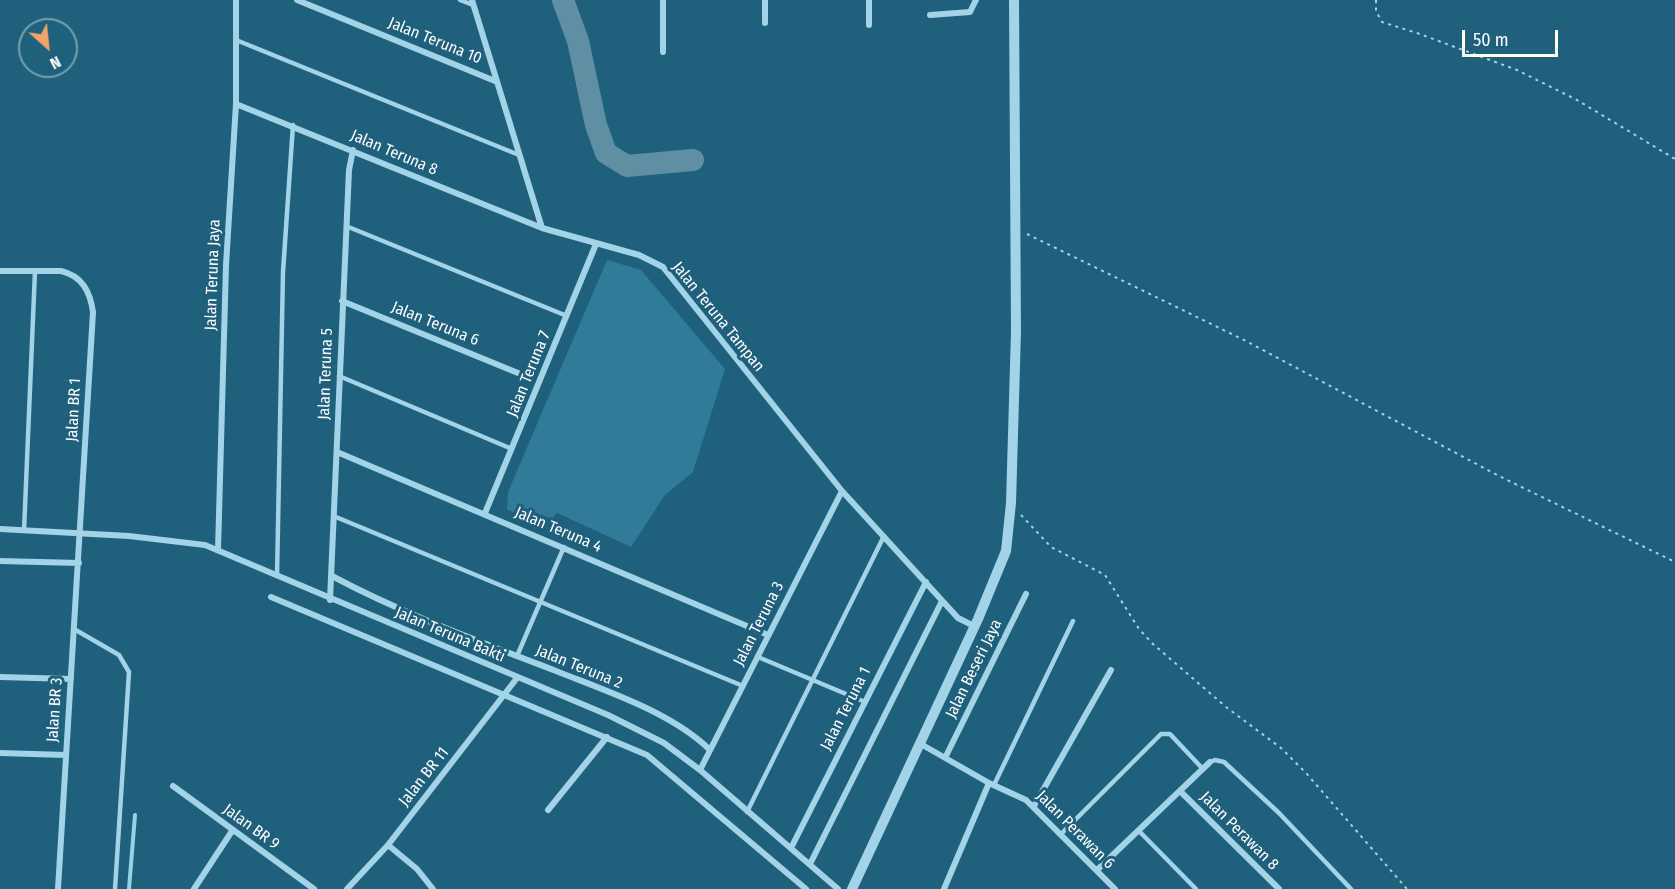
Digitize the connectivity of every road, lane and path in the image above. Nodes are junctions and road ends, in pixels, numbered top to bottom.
1 (236, 0) edge
2 (297, 0) edge
3 (460, 0) edge
4 (663, 0) edge
5 (765, 0) edge
6 (869, 0) edge
7 (976, 0) edge
8 (1014, 0) edge
9 (1376, 0) edge
10 (472, 3) edge
11 (930, 15) dead end
12 (765, 23) dead end
13 (869, 25) dead end
14 (236, 40) junction
15 (663, 52) dead end
16 (495, 81) junction
17 (236, 104) junction
18 (293, 125) junction
19 (353, 150) junction
20 (519, 155) junction
21 (1675, 159) edge
22 (346, 226) junction
23 (542, 228) junction
24 (1016, 229) junction
25 (596, 244) junction
26 (0, 271) edge
27 (35, 271) junction
28 (342, 301) junction
29 (567, 316) junction
30 (518, 373) dead end
31 (339, 376) junction
32 (512, 450) junction
33 (337, 452) junction
34 (842, 491) junction
35 (1011, 503) junction
36 (485, 513) junction
37 (336, 517) junction
38 (0, 529) edge
39 (24, 531) junction
40 (81, 533) junction
41 (884, 536) junction
42 (564, 547) junction
43 (218, 550) junction
44 (0, 561) edge
45 (1675, 562) edge
46 (79, 563) junction
47 (277, 576) junction
48 (332, 576) junction
49 (926, 582) junction
50 (1026, 594) dead end
51 (271, 597) dead end
52 (330, 600) junction
53 (942, 601) junction
54 (540, 602) junction
55 (1073, 621) dead end
56 (974, 626) junction
57 (74, 629) junction
58 (768, 635) junction
59 (517, 656) junction
60 (758, 657) junction
61 (1111, 670) dead end
62 (0, 677) edge
63 (517, 678) junction
64 (71, 679) junction
65 (814, 681) junction
66 (743, 686) junction
67 (504, 696) junction
68 (865, 702) junction
69 (607, 737) junction
70 (919, 743) junction
71 (710, 750) junction
72 (0, 753) edge
73 (66, 755) junction
74 (946, 756) junction
75 (1210, 762) joint
76 (1202, 768) junction
77 (700, 770) junction
78 (992, 784) junction
79 (173, 786) dead end
80 (1181, 792) junction
81 (1034, 806) junction
82 (548, 810) dead end
83 (747, 812) junction
84 (232, 831) junction
85 (1139, 831) junction
86 (1061, 834) junction
87 (388, 845) junction
88 (791, 848) junction
89 (810, 864) junction
90 (1097, 870) junction
91 (58, 889) edge
92 (115, 889) edge
93 (194, 889) edge
94 (314, 889) edge
95 (347, 889) edge
96 (433, 889) edge
97 (806, 889) edge
98 (838, 889) edge
99 (852, 889) edge
100 (944, 889) edge
101 (1115, 889) edge
102 (1196, 889) edge
103 (1279, 889) edge
104 (1351, 889) edge
105 (1407, 889) edge

1 - 14 street, Jalan Teruna Jaya
2 - 16 street, Jalan Teruna 10
3 - 10 lane
4 - 15 street
5 - 12 street
6 - 13 street
7 - 11 street
8 - 24 street
9 - 21 path
10 - 16 street
14 - 17 street, Jalan Teruna Jaya
14 - 20 lane
16 - 20 street
17 - 18 street, Jalan Teruna 8
17 - 43 street, Jalan Teruna Jaya
18 - 19 street, Jalan Teruna 8
18 - 47 lane
19 - 22 street, Jalan Teruna 5
19 - 23 street, Jalan Teruna 8
20 - 23 street
22 - 28 street, Jalan Teruna 5
22 - 29 lane
23 - 25 street, Jalan Teruna Tampan
24 - 35 street
24 - 45 path
25 - 29 street, Jalan Teruna 7
25 - 34 street, Jalan Teruna Tampan
26 - 27 street
27 - 39 lane
27 - 40 street, Jalan BR 1
28 - 30 street, Jalan Teruna 6
28 - 31 street, Jalan Teruna 5
29 - 32 street, Jalan Teruna 7
31 - 32 lane
31 - 33 street, Jalan Teruna 5
32 - 36 street, Jalan Teruna 7
33 - 36 street, Jalan Teruna 4
33 - 37 street, Jalan Teruna 5
34 - 41 street, Jalan Teruna Tampan
34 - 58 street, Jalan Teruna 3
35 - 56 street
35 - 105 path
36 - 42 street, Jalan Teruna 4
37 - 48 street, Jalan Teruna 5
37 - 54 lane
38 - 39 street, Jalan Teruna Bakti
39 - 40 street, Jalan Teruna Bakti
40 - 43 street, Jalan Teruna Bakti
40 - 46 street, Jalan BR 3
41 - 49 street, Jalan Teruna Tampan
41 - 65 lane
42 - 54 lane
42 - 58 street, Jalan Teruna 4
43 - 47 street, Jalan Teruna Bakti
44 - 46 street
46 - 57 street, Jalan BR 3
47 - 52 street, Jalan Teruna Bakti
48 - 52 street, Jalan Teruna 5
48 - 59 street, Jalan Teruna 2
49 - 53 street, Jalan Teruna Tampan
49 - 68 street, Jalan Teruna 1
50 - 74 street, Jalan Beseri Jaya
51 - 67 street
52 - 63 street, Jalan Teruna Bakti
53 - 56 street, Jalan Teruna Tampan
53 - 89 street
54 - 59 lane
54 - 66 lane
55 - 78 lane
56 - 70 street
57 - 64 street, Jalan BR 3
57 - 92 lane
58 - 60 street, Jalan Teruna 3
59 - 71 street, Jalan Teruna 2
60 - 65 lane
60 - 66 street, Jalan Teruna 3
61 - 81 street
62 - 64 street
63 - 67 street, Jalan BR 11
63 - 77 street, Jalan Teruna Bakti
64 - 73 street, Jalan BR 3
65 - 68 lane
65 - 83 lane
66 - 71 street, Jalan Teruna 3
67 - 69 street
67 - 87 street, Jalan BR 11
68 - 88 street, Jalan Teruna 1
69 - 82 street
69 - 97 street
70 - 74 street, Jalan Perawan 6
70 - 99 street
71 - 77 street, Jalan Teruna 3
72 - 73 street
73 - 91 street, Jalan BR 3
74 - 78 street, Jalan Perawan 6
75 - 76 street
75 - 104 lane
76 - 80 street
76 - 86 lane
77 - 83 street, Jalan Teruna Bakti
78 - 81 street, Jalan Perawan 6
78 - 100 street
79 - 84 street, Jalan BR 9
80 - 85 street
80 - 103 street, Jalan Perawan 8
81 - 86 street, Jalan Perawan 6
83 - 88 street, Jalan Teruna Bakti
84 - 93 street
84 - 94 street, Jalan BR 9
85 - 90 street
85 - 102 lane
86 - 90 street, Jalan Perawan 6
87 - 95 street, Jalan BR 11
87 - 96 street
88 - 89 street, Jalan Teruna Bakti
89 - 98 street, Jalan Teruna Bakti
90 - 101 street, Jalan Perawan 6

